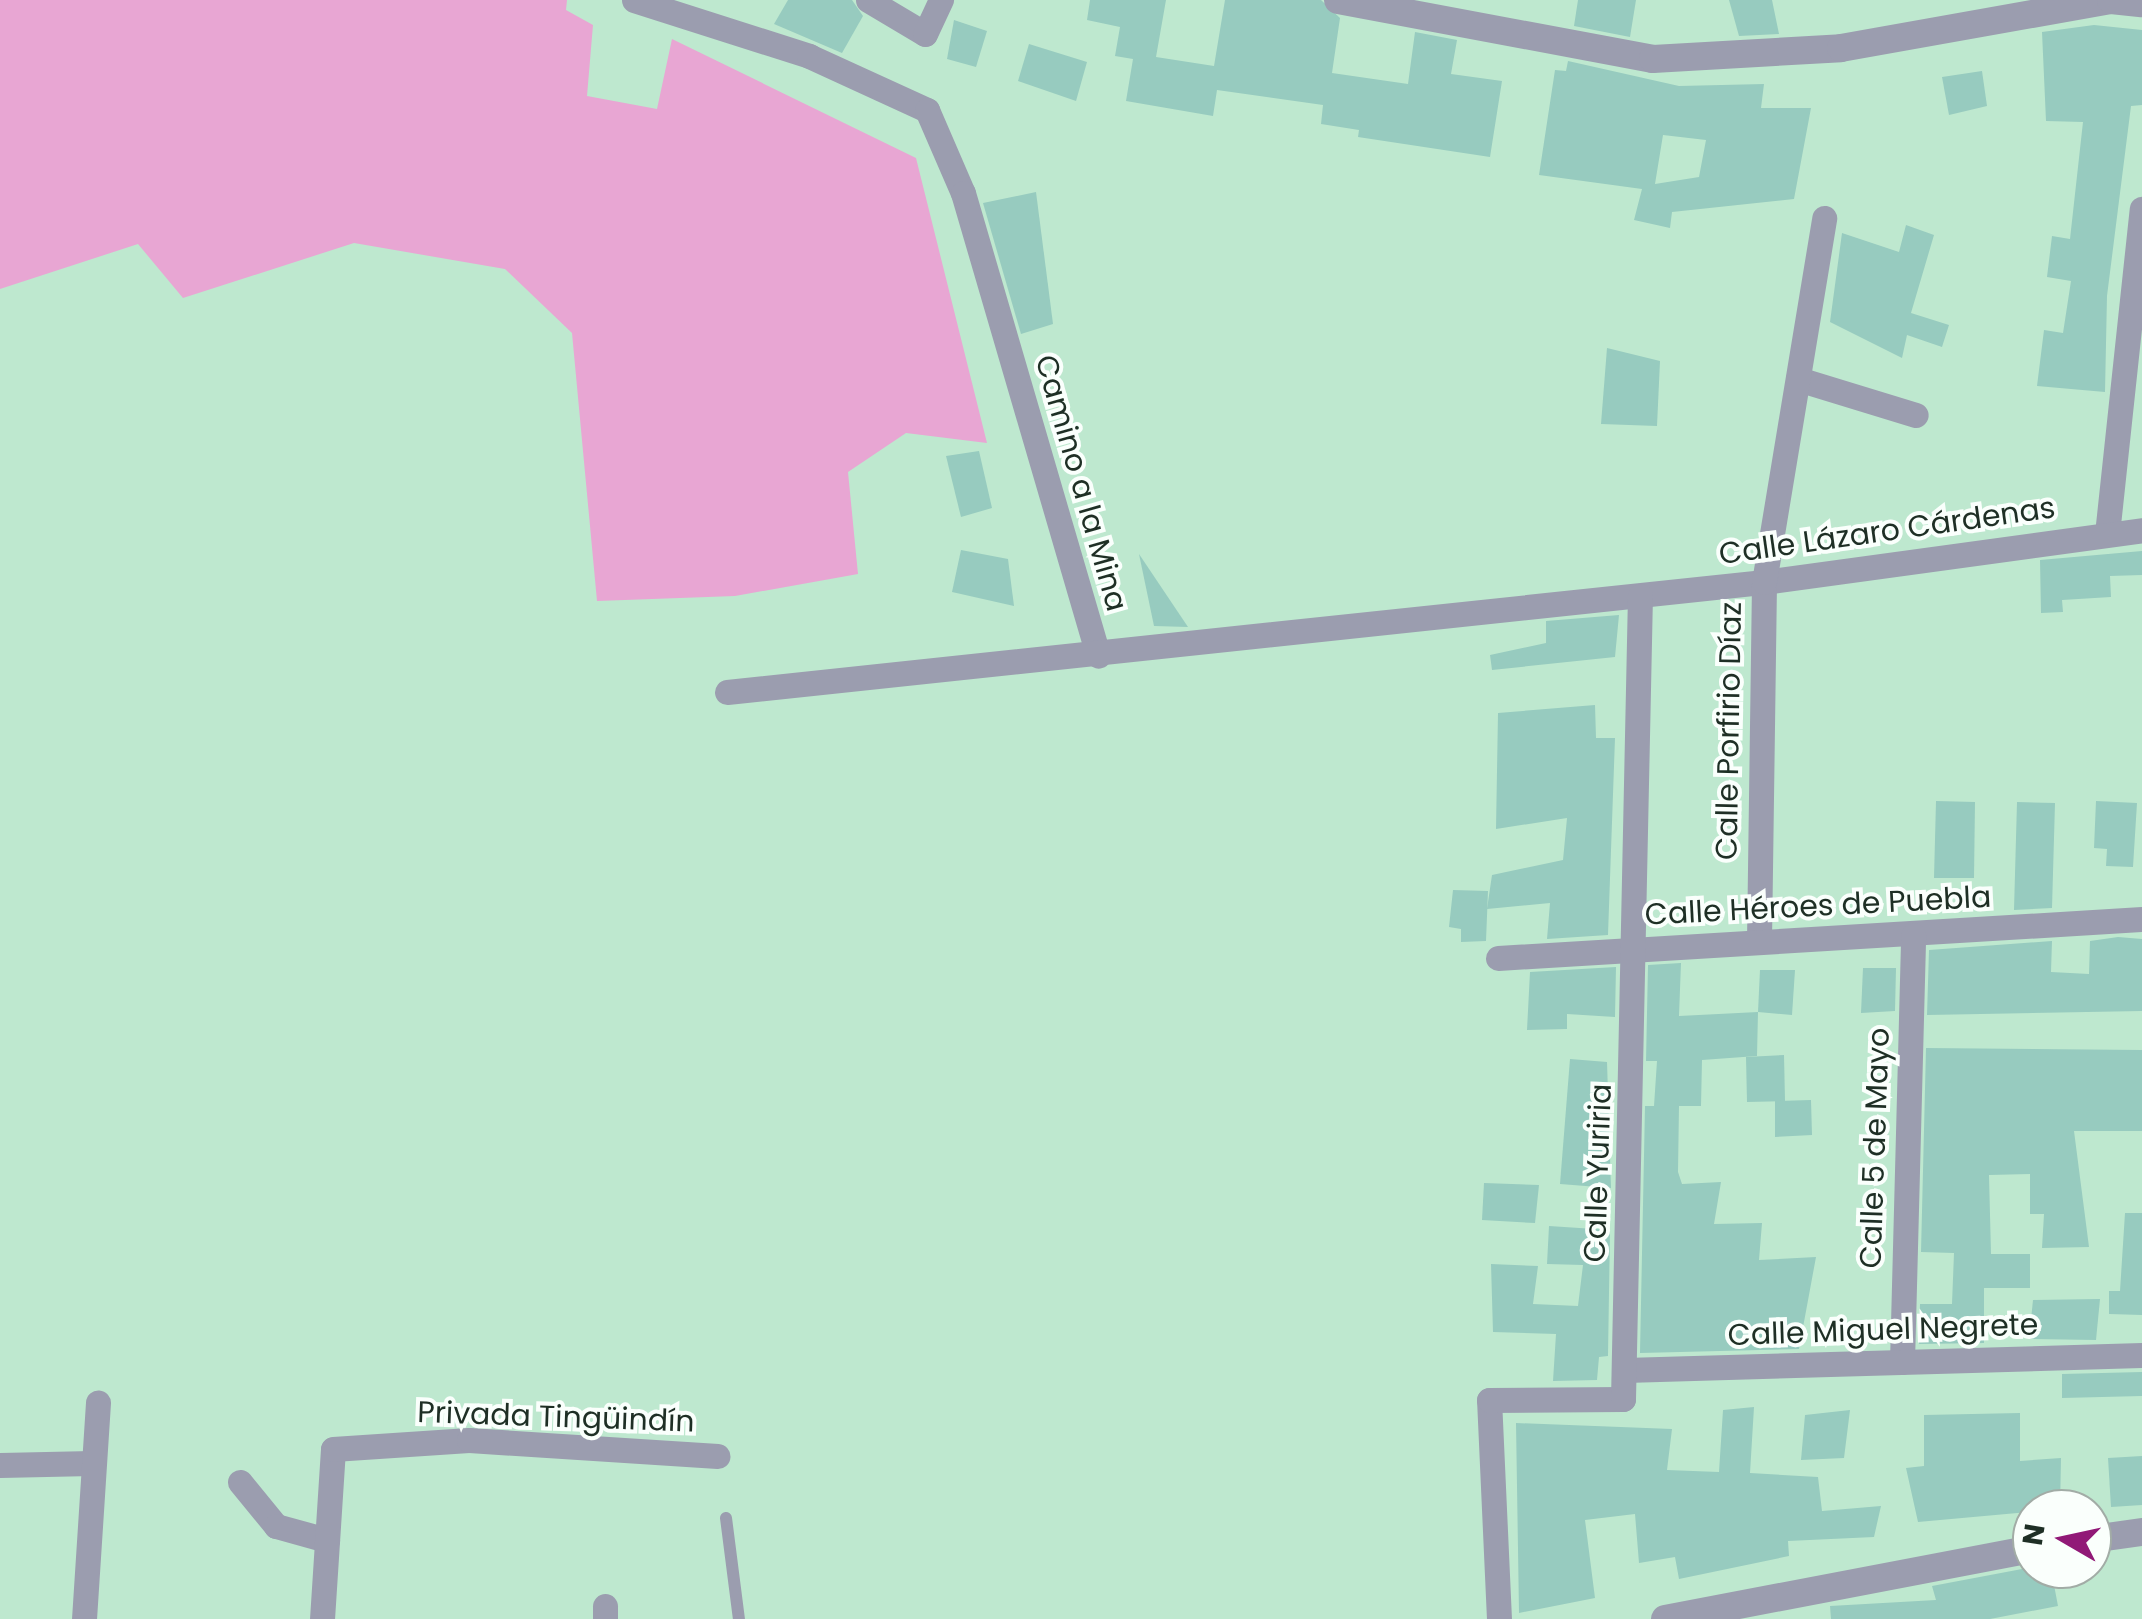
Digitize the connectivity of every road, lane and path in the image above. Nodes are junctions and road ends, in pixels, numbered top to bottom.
1 (634, 0) edge
2 (868, 0) edge
3 (941, 0) edge
4 (1338, 0) edge
5 (2111, 0) edge
6 (2142, 3) edge
7 (2142, 209) edge
8 (1824, 218) dead end
9 (1798, 379) junction
10 (1916, 414) dead end
11 (2142, 530) edge
12 (2107, 534) junction
13 (1764, 582) junction
14 (1640, 596) junction
15 (1098, 656) junction
16 (727, 692) dead end
17 (2142, 919) edge
18 (1914, 935) junction
19 (1759, 941) junction
20 (1636, 947) junction
21 (1498, 958) dead end
22 (2142, 1355) edge
23 (1902, 1362) junction
24 (1625, 1370) junction
25 (98, 1402) dead end
26 (717, 1456) dead end
27 (92, 1463) junction
28 (0, 1465) edge
29 (240, 1482) dead end
30 (726, 1518) dead end
31 (2142, 1532) edge
32 (2112, 1536) edge
33 (327, 1540) junction
34 (2012, 1553) edge
35 (84, 1619) edge
36 (322, 1619) edge
37 (739, 1619) edge
38 (1499, 1619) edge
39 (1665, 1619) edge

1 - 15 street, Camino a la Mina
2 - 3 street
4 - 5 street
5 - 6 street
7 - 12 street
8 - 9 street, Calle Porfirio Díaz
9 - 10 street
9 - 13 street, Calle Porfirio Díaz
11 - 12 street, Calle Lázaro Cárdenas
12 - 13 street, Calle Lázaro Cárdenas
13 - 14 street, Calle Lázaro Cárdenas
13 - 19 street, Calle Porfirio Díaz
14 - 15 street, Camino a la Mina
14 - 20 street, Calle Yuriria
15 - 16 street
17 - 18 street, Calle Héroes de Puebla
18 - 19 street, Calle Héroes de Puebla
18 - 23 street, Calle 5 de Mayo
19 - 20 street, Calle Héroes de Puebla
20 - 21 street, Calle Héroes de Puebla
20 - 24 street, Calle Yuriria
22 - 23 street, Calle Miguel Negrete
23 - 24 street, Calle Miguel Negrete
24 - 38 street
25 - 27 street
26 - 33 street, Privada Tingüindín
27 - 28 street
27 - 35 street
29 - 33 street
30 - 37 lane
31 - 32 street
33 - 36 street
34 - 39 street

